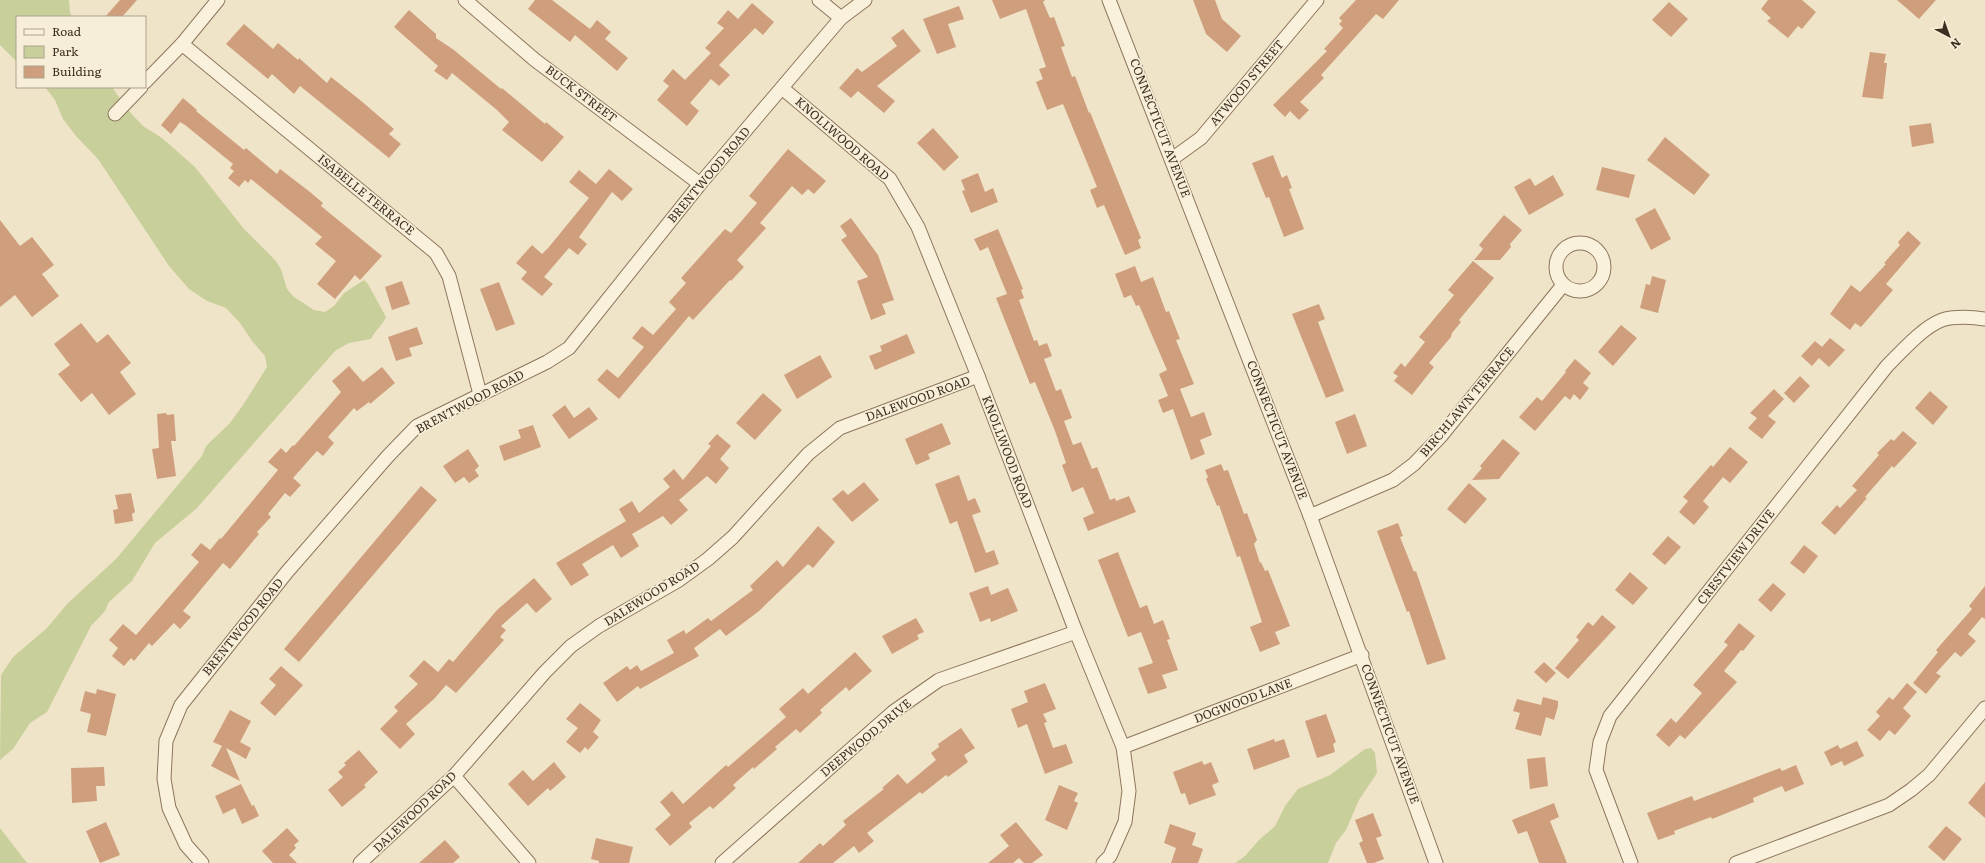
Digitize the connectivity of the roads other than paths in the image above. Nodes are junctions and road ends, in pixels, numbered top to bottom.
1 (218, 0) edge
2 (465, 0) edge
3 (820, 0) edge
4 (865, 0) edge
5 (1109, 0) edge
6 (1317, 0) edge
7 (842, 18) junction
8 (182, 44) junction
9 (146, 81) edge
10 (140, 88) edge
11 (782, 88) junction
12 (115, 114) dead end
13 (1172, 159) junction
14 (700, 184) junction
15 (1563, 285) dead end
16 (1985, 319) edge
17 (978, 376) junction
18 (480, 394) junction
19 (1310, 516) junction
20 (1076, 632) junction
21 (1362, 655) junction
22 (1985, 708) edge
23 (1123, 747) junction
24 (454, 776) junction
25 (202, 863) edge
26 (360, 863) edge
27 (529, 863) edge
28 (722, 863) edge
29 (1103, 863) edge
30 (1436, 863) edge
31 (1631, 863) edge
32 (1736, 863) edge

1 - 8 street
2 - 14 street, BUCK STREET
3 - 7 street
4 - 7 street, BRENTWOOD ROAD
5 - 13 street, CONNECTICUT AVENUE
6 - 13 street, ATWOOD STREET
7 - 11 street, BRENTWOOD ROAD
8 - 9 street
8 - 18 street, ISABELLE TERRACE
10 - 12 street
11 - 14 street, BRENTWOOD ROAD
11 - 17 street, KNOLLWOOD ROAD
13 - 19 street, CONNECTICUT AVENUE
14 - 18 street, BRENTWOOD ROAD
15 - 19 street, BIRCHLAWN TERRACE
16 - 31 street, CRESTVIEW DRIVE
17 - 20 street, KNOLLWOOD ROAD
17 - 24 street, DALEWOOD ROAD
18 - 25 street, BRENTWOOD ROAD
19 - 21 street, CONNECTICUT AVENUE
20 - 23 street, KNOLLWOOD ROAD
20 - 28 street, DEEPWOOD DRIVE
21 - 23 street, DOGWOOD LANE
21 - 30 street, CONNECTICUT AVENUE
22 - 32 street
23 - 29 street, KNOLLWOOD ROAD
24 - 26 street, DALEWOOD ROAD
24 - 27 street

